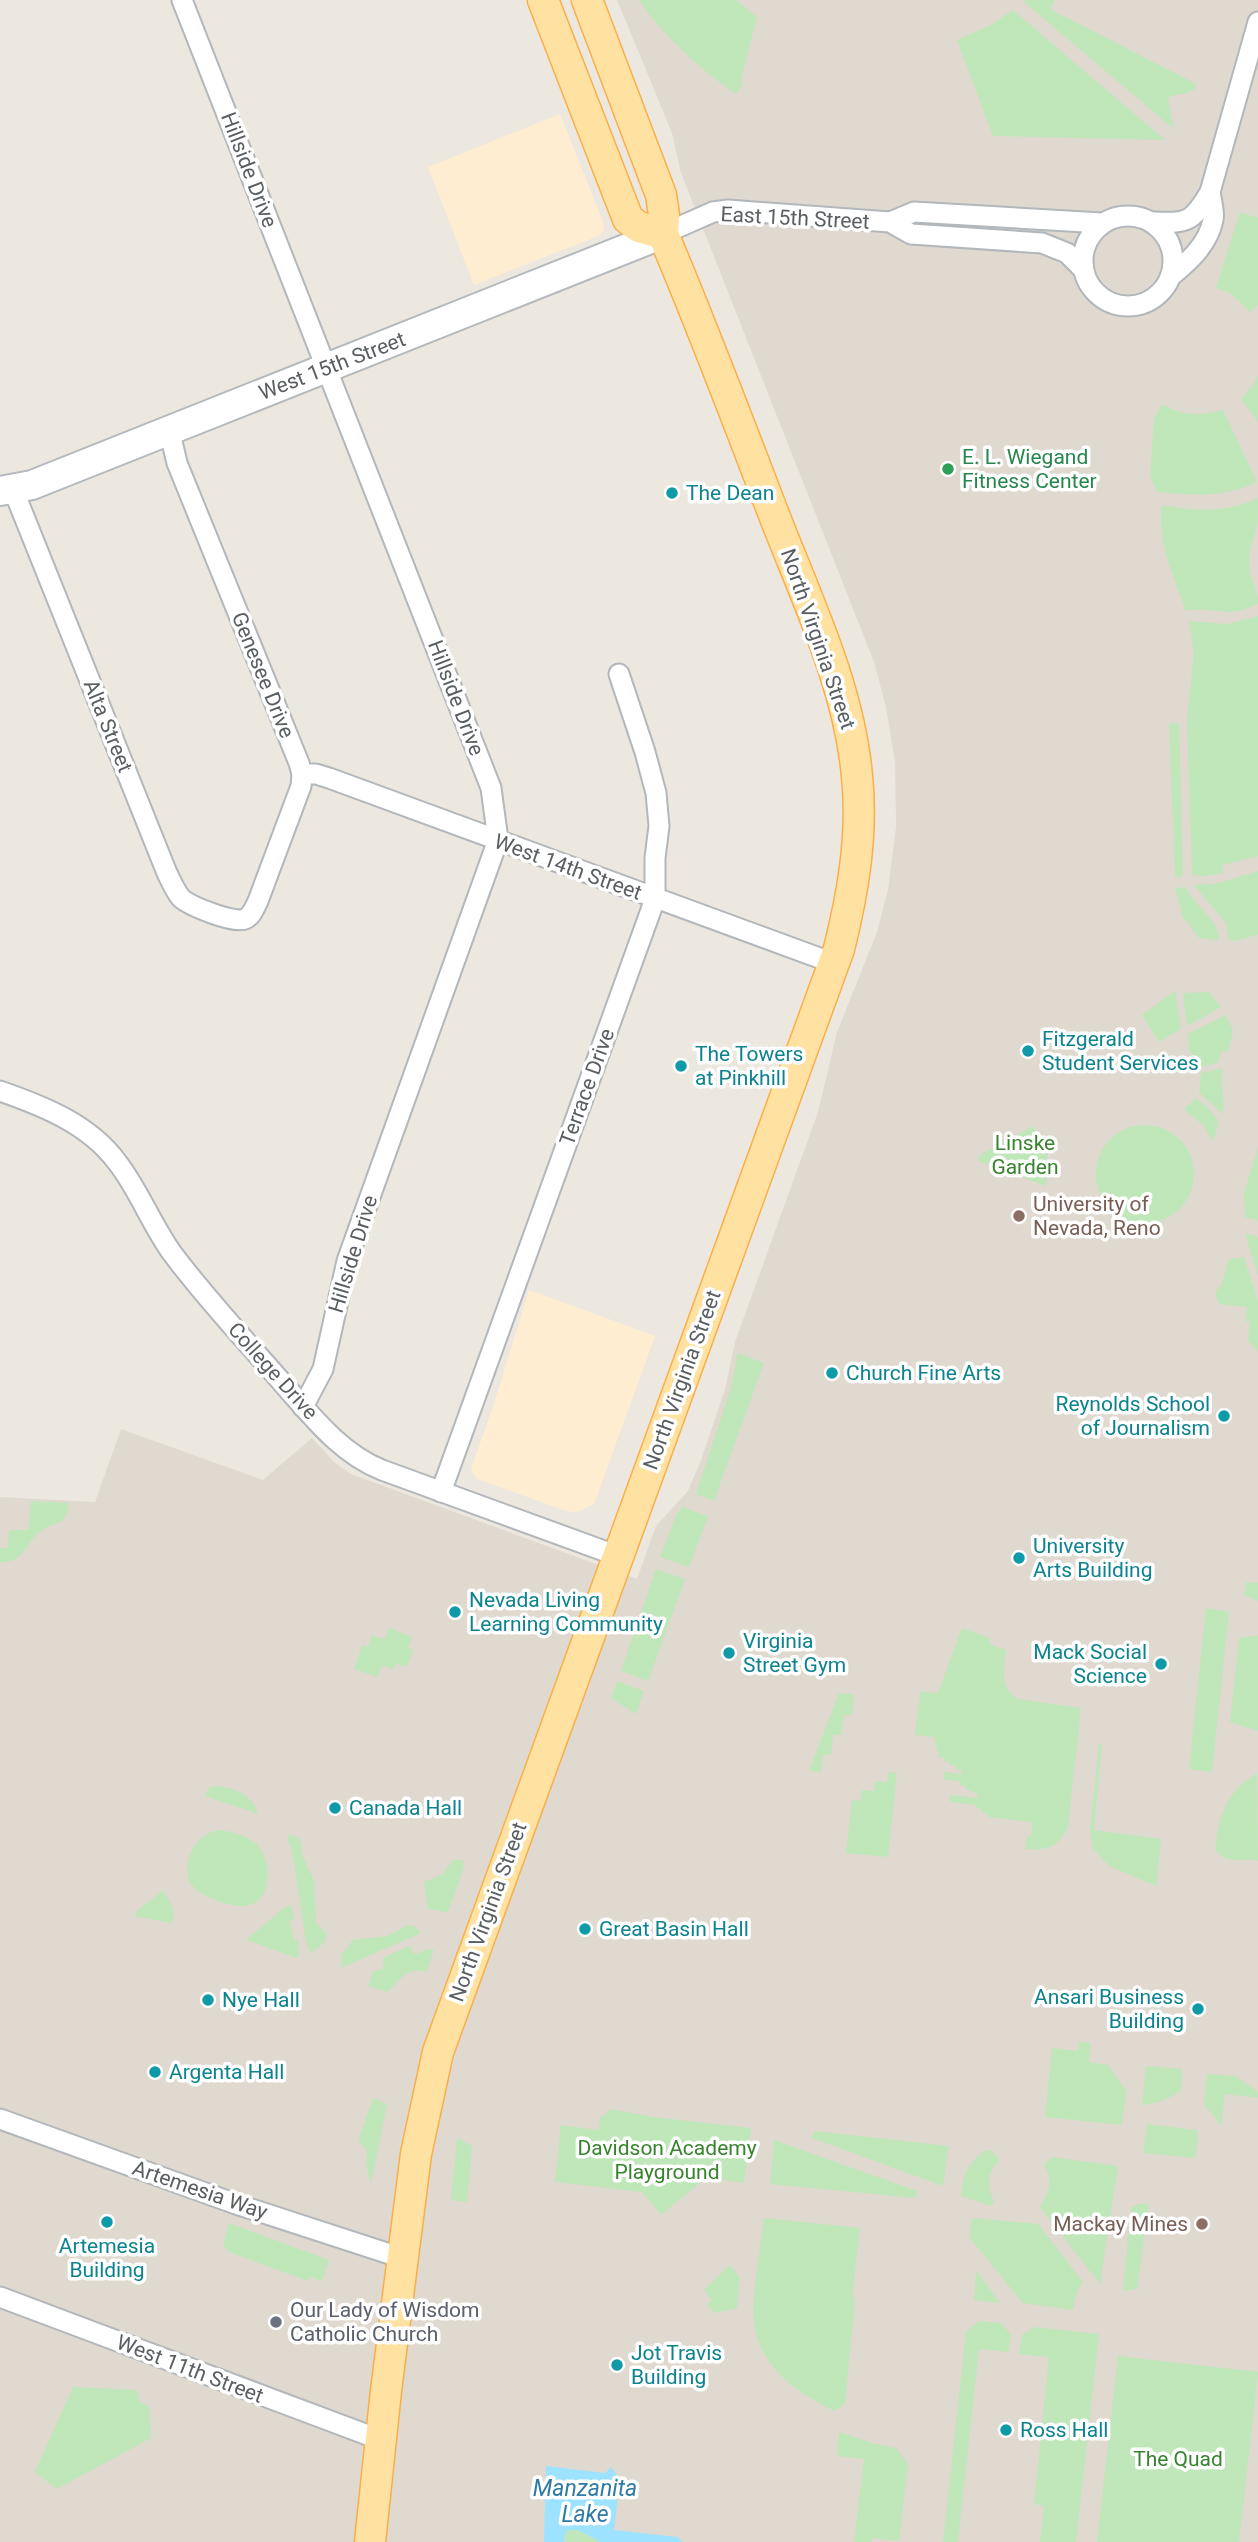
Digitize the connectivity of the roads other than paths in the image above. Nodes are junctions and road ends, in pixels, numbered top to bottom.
1 (182, 0) edge
2 (543, 0) edge
3 (587, 0) edge
4 (1258, 22) edge
5 (1210, 192) junction
6 (890, 222) junction
7 (1151, 222) junction
8 (1102, 223) junction
9 (663, 234) junction
10 (1083, 269) junction
11 (1170, 277) junction
12 (327, 368) junction
13 (170, 429) junction
14 (7, 490) edge
15 (619, 674) dead end
16 (302, 774) junction
17 (498, 840) junction
18 (655, 899) junction
19 (834, 963) junction
20 (0, 1091) edge
21 (303, 1407) junction
22 (441, 1492) junction
23 (618, 1556) junction
24 (0, 2119) edge
25 (402, 2258) junction
26 (0, 2298) edge
27 (381, 2440) junction
28 (370, 2542) edge

1 - 12 street, Hillside Drive
2 - 9 main road
3 - 9 main road, North Virginia Street
4 - 5 street
5 - 7 street
5 - 11 street
6 - 8 street, East 15th Street
6 - 9 street, East 15th Street
6 - 10 street, East 15th Street
7 - 8 street
7 - 11 street
8 - 10 street
9 - 12 street, West 15th Street
9 - 19 main road, North Virginia Street
10 - 11 street
12 - 13 street, West 15th Street
12 - 17 street, Hillside Drive
13 - 14 street, West 15th Street
13 - 16 street, Genesee Drive
14 - 16 street, Alta Street
15 - 18 street, Terrace Drive
16 - 17 street, West 14th Street
17 - 18 street, West 14th Street
17 - 21 street, Hillside Drive
18 - 19 street, West 14th Street
18 - 22 street, Terrace Drive
19 - 23 main road, North Virginia Street
20 - 21 street, College Drive
21 - 22 street, College Drive
22 - 23 street, College Drive
23 - 25 main road, North Virginia Street
24 - 25 street, Artemesia Way
25 - 27 main road, North Virginia Street
26 - 27 street, West 11th Street
27 - 28 main road, North Virginia Street

